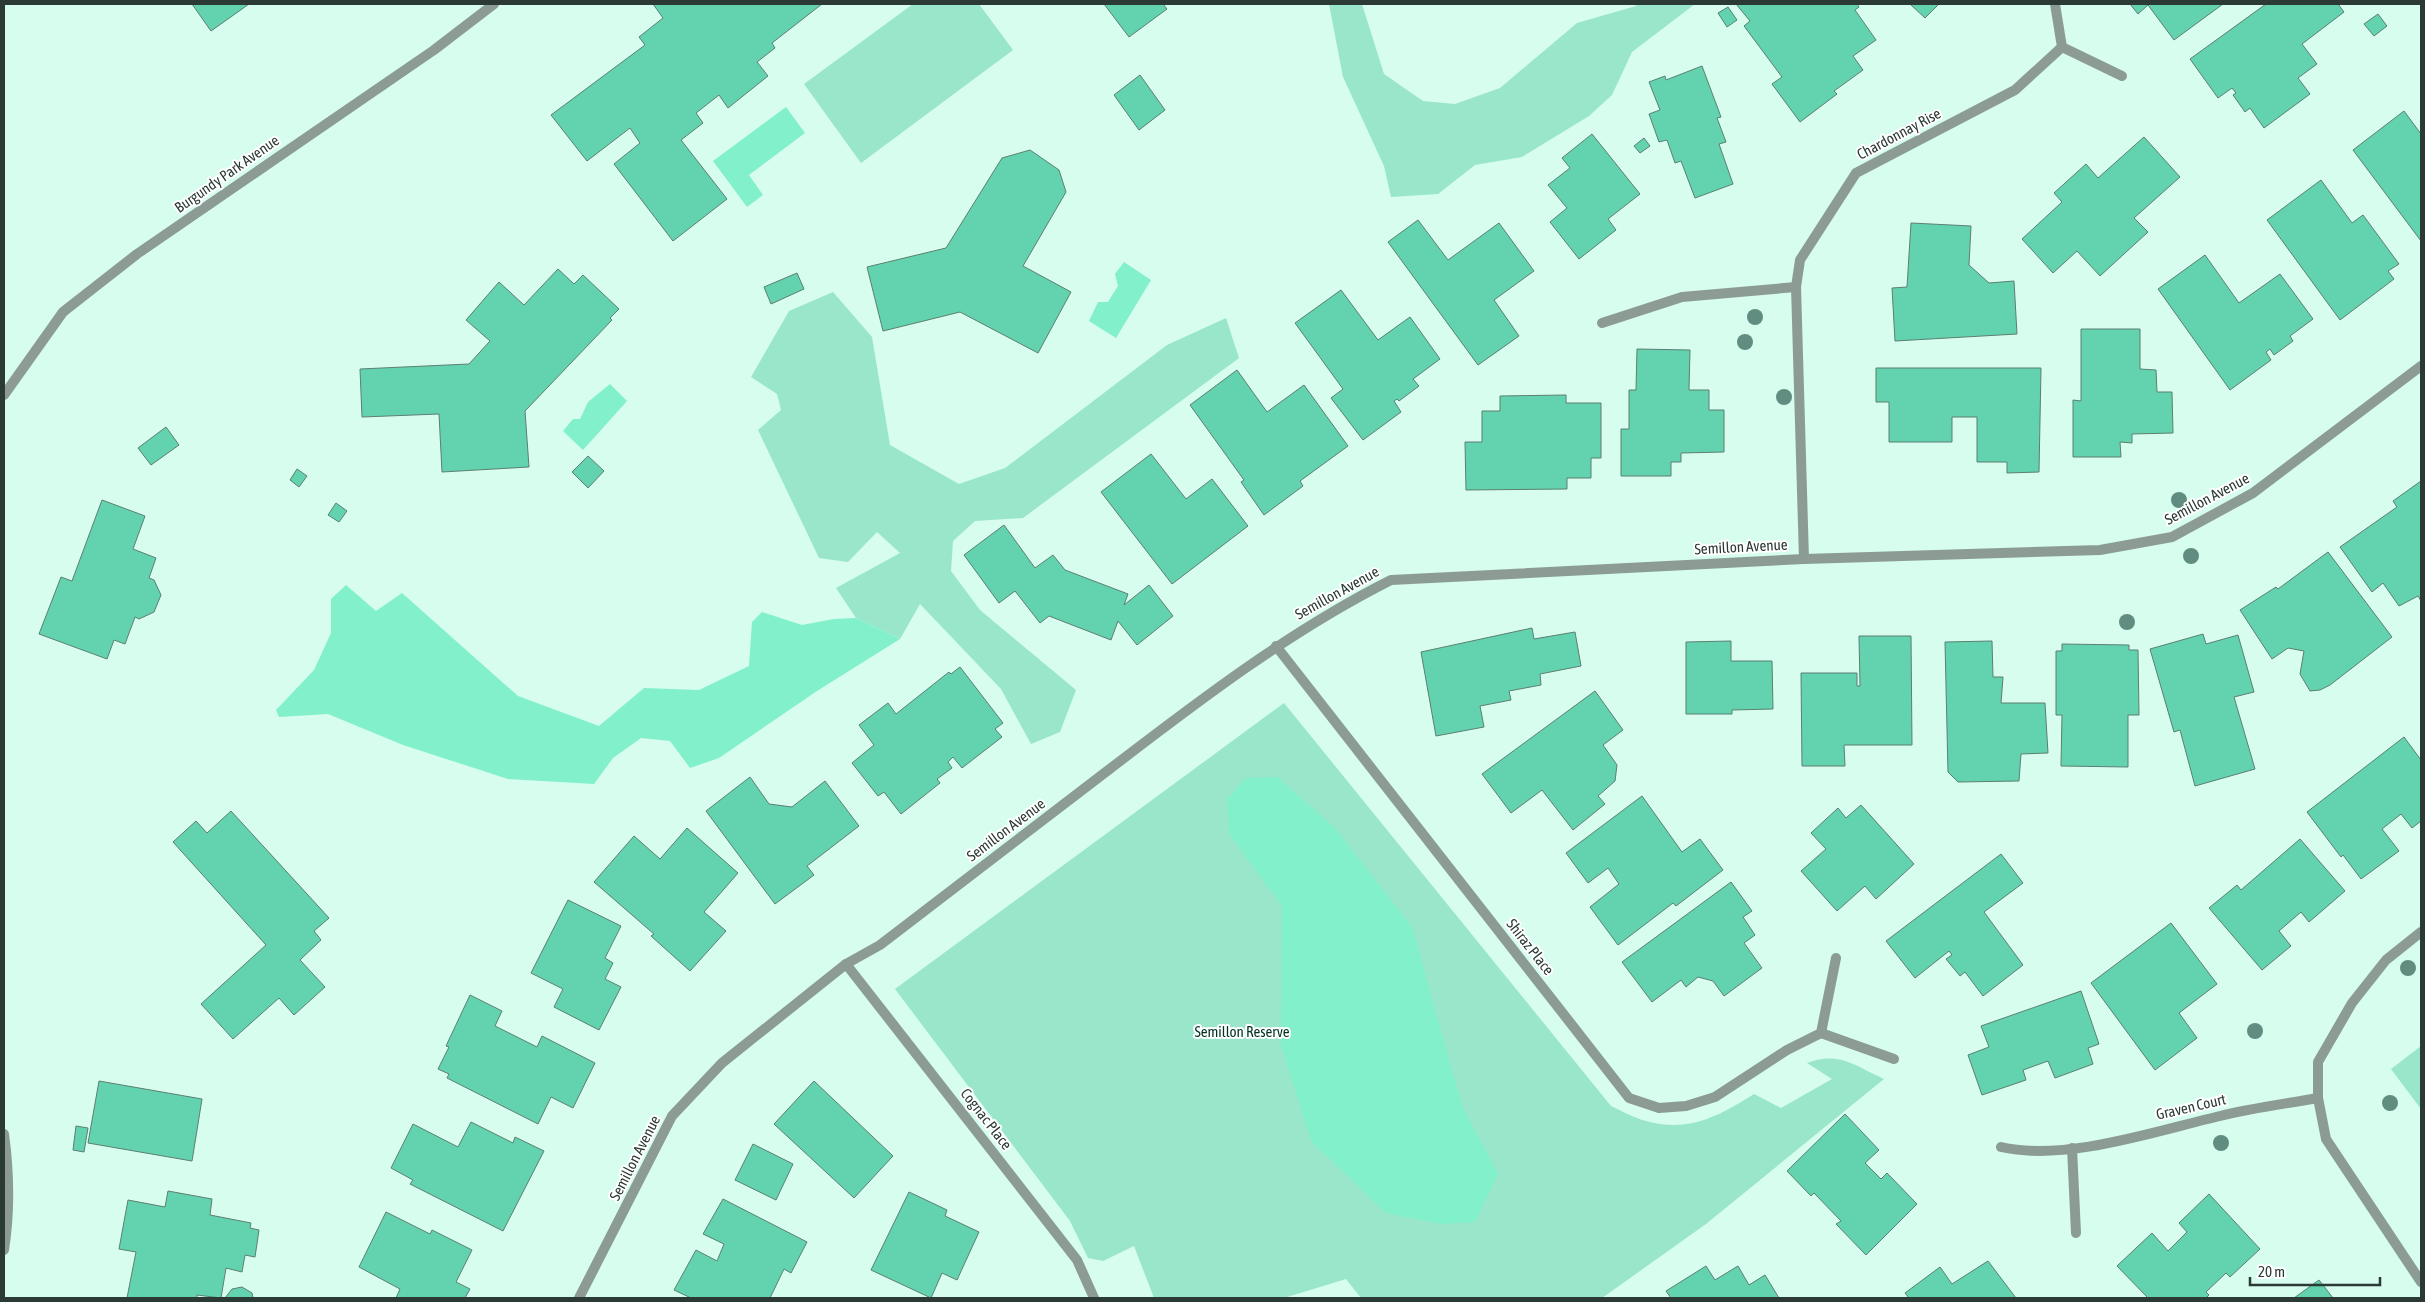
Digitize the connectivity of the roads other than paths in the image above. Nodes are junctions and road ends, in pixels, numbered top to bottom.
1 (494, 4) edge
2 (2055, 4) edge
3 (2062, 47) junction
4 (2122, 76) dead end
5 (1796, 287) junction
6 (1602, 323) dead end
7 (2421, 366) edge
8 (4, 395) edge
9 (1804, 559) junction
10 (1276, 646) junction
11 (2421, 932) edge
12 (1836, 958) dead end
13 (846, 964) junction
14 (1821, 1033) junction
15 (1894, 1059) dead end
16 (2318, 1098) junction
17 (4, 1134) edge
18 (2001, 1147) dead end
19 (2072, 1148) junction
20 (2076, 1233) dead end
21 (4, 1250) edge
22 (2421, 1282) edge
23 (580, 1298) edge
24 (1094, 1298) edge

1 - 8 street, Burgundy Park Avenue
2 - 3 street
3 - 4 street
3 - 5 street, Chardonnay Rise
5 - 6 street
5 - 9 street, Chardonnay Rise
7 - 9 street, Semillon Avenue
9 - 10 street, Semillon Avenue
10 - 13 street, Semillon Avenue
10 - 14 street, Shiraz Place
11 - 16 street
12 - 14 street
13 - 23 street, Semillon Avenue
13 - 24 street, Cognac Place
14 - 15 street
16 - 19 street, Graven Court
16 - 22 street
17 - 21 street
18 - 19 street, Graven Court
19 - 20 street

